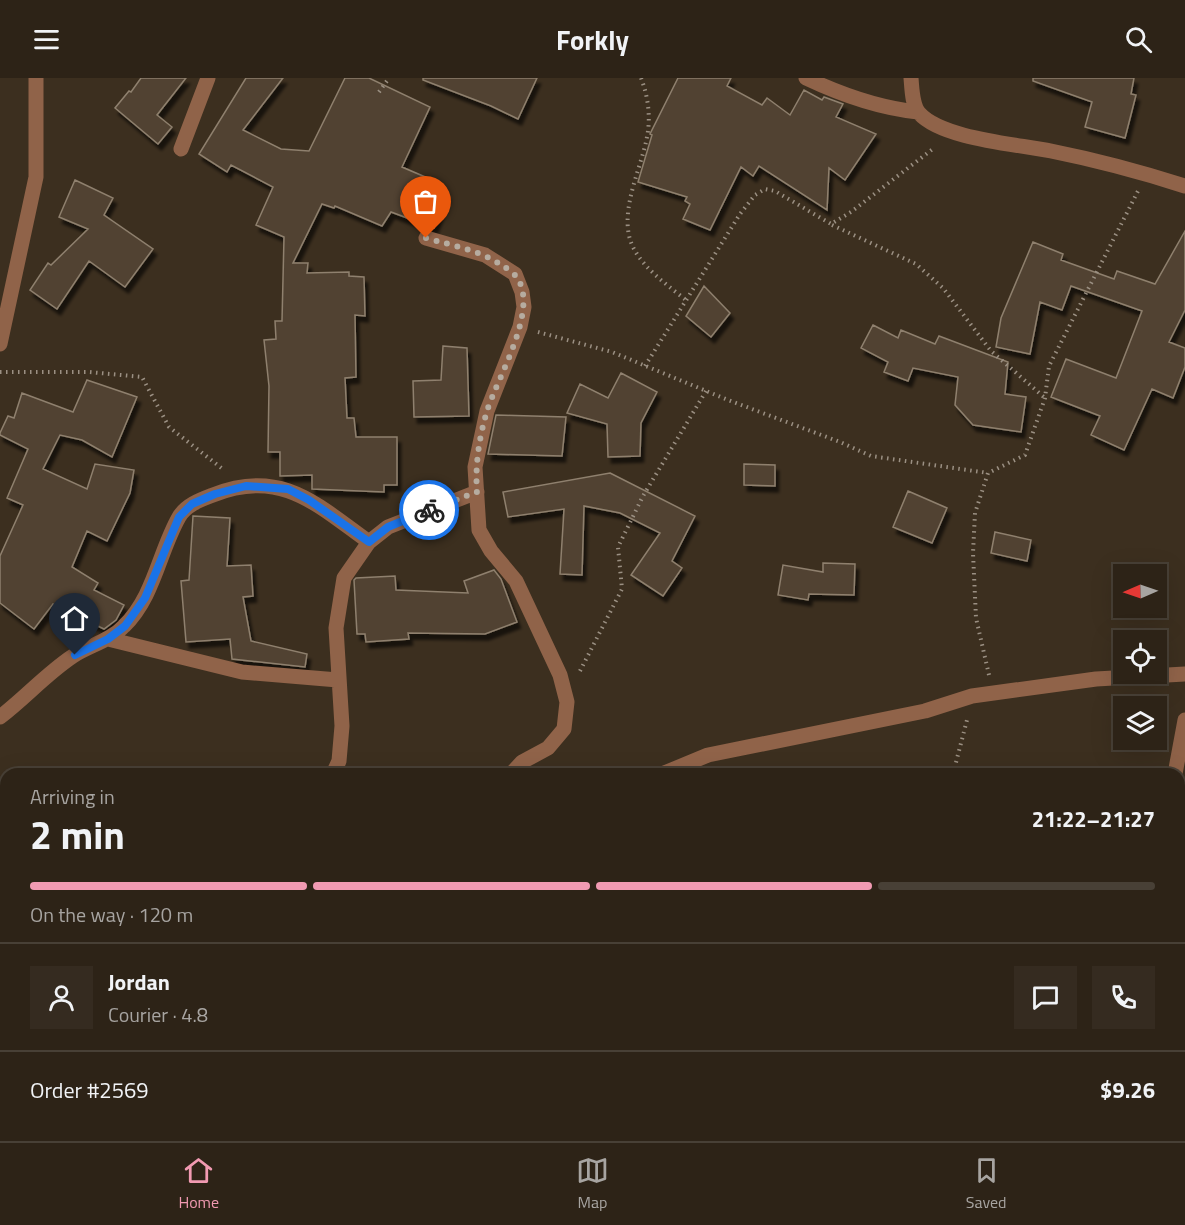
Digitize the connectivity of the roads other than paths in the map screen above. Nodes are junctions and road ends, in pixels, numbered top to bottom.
1 (36, 78) edge
2 (208, 78) edge
3 (806, 78) edge
4 (911, 78) edge
5 (918, 112) junction
6 (181, 149) dead end
7 (1185, 186) edge
8 (426, 238) dead end
9 (0, 344) edge
10 (477, 492) junction
11 (369, 542) junction
12 (108, 639) junction
13 (1185, 674) edge
14 (338, 680) junction
15 (1, 719) edge
16 (1185, 720) edge
17 (336, 768) edge
18 (516, 768) edge
19 (677, 768) edge
20 (1176, 768) edge

1 - 9 street
2 - 6 street
3 - 5 street
4 - 5 street
5 - 7 street
8 - 10 street
10 - 11 street
10 - 18 street
11 - 12 street
11 - 14 street
12 - 14 street
12 - 15 street
13 - 19 street
14 - 17 street
16 - 20 street

